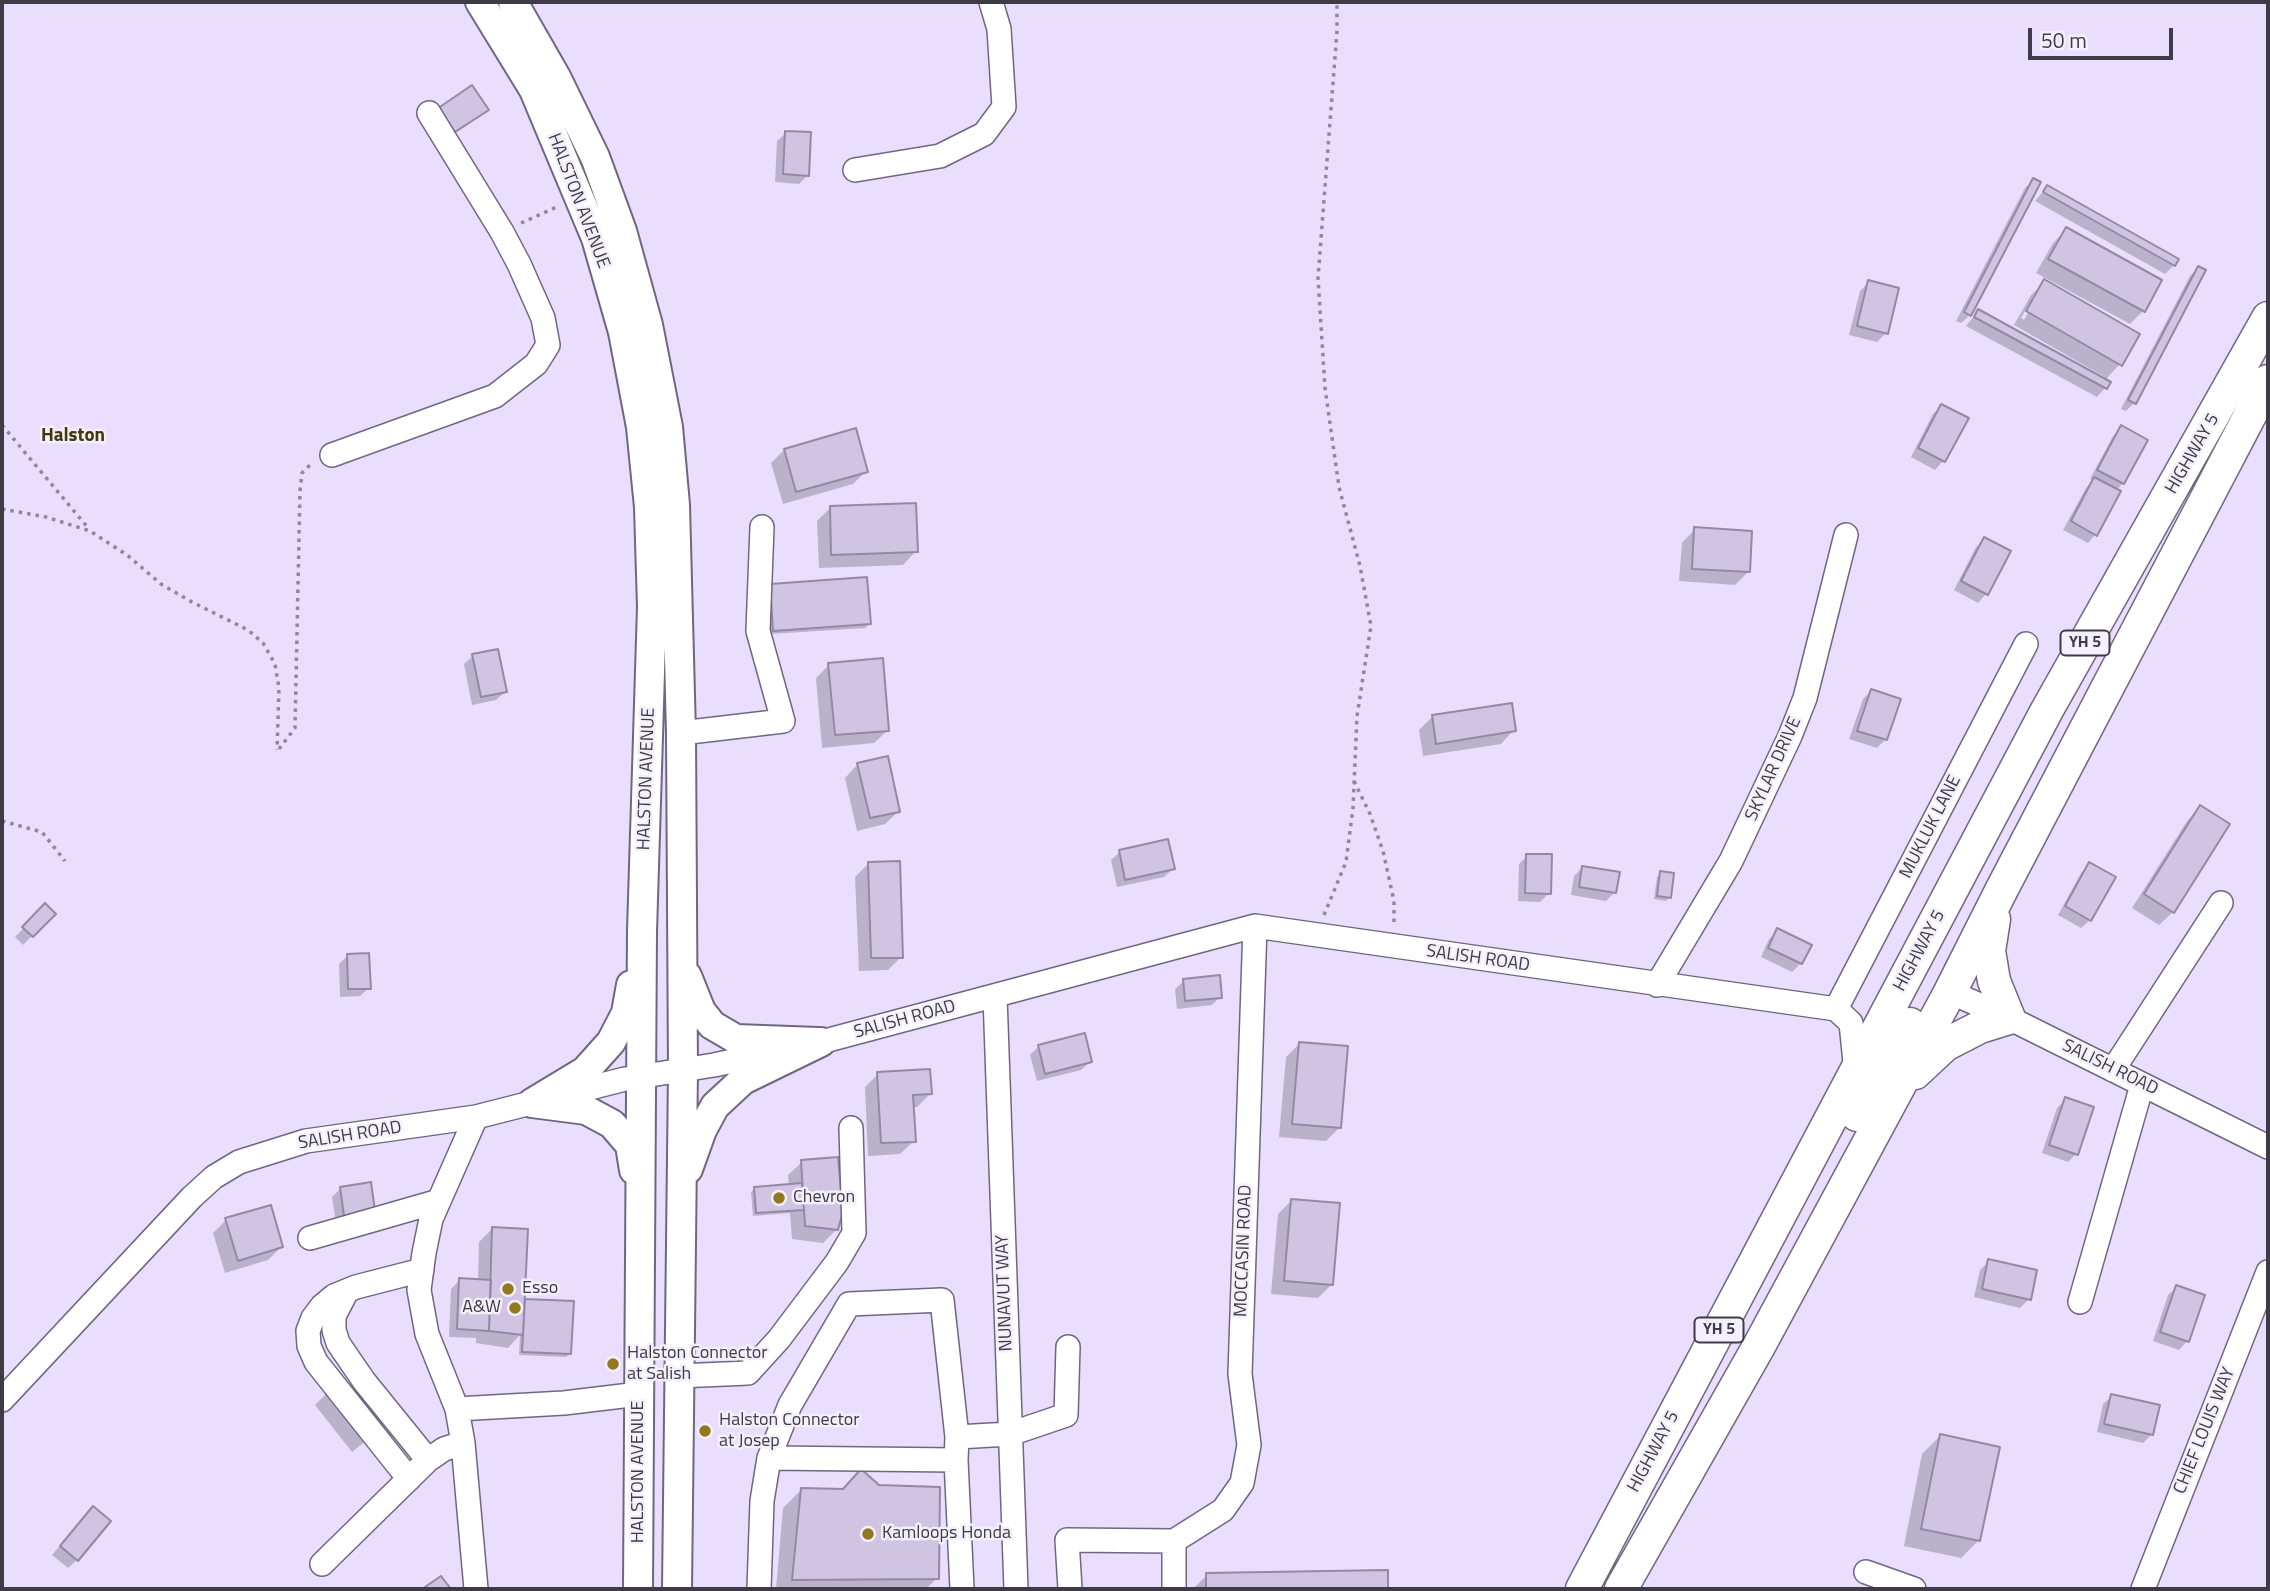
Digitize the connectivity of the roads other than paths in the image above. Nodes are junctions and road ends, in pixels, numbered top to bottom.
1 (480, 2) edge
2 (513, 2) edge
3 (992, 2) edge
4 (429, 114) dead end
5 (855, 170) dead end
6 (2268, 318) edge
7 (2268, 381) edge
8 (332, 454) road end
9 (762, 527) dead end
10 (1846, 535) dead end
11 (2026, 644) dead end
12 (2047, 710) junction
13 (681, 733) junction
14 (2003, 887) junction
15 (2221, 903) dead end
16 (1255, 926) junction
17 (642, 931) junction
18 (683, 967) junction
19 (1657, 985) junction
20 (1950, 992) junction
21 (995, 996) junction
22 (1836, 1009) junction
23 (2009, 1018) junction
24 (821, 1042) junction
25 (683, 1070) junction
26 (2113, 1070) junction
27 (1856, 1072) junction
28 (640, 1077) junction
29 (2142, 1084) junction
30 (1894, 1095) junction
31 (531, 1103) junction
32 (476, 1117) junction
33 (851, 1128) dead end
34 (2268, 1147) edge
35 (681, 1190) junction
36 (439, 1201) junction
37 (640, 1203) junction
38 (310, 1238) dead end
39 (422, 1270) junction
40 (2268, 1272) edge
41 (347, 1291) junction
42 (2080, 1302) dead end
43 (1710, 1346) junction
44 (1068, 1347) dead end
45 (679, 1376) junction
46 (639, 1394) junction
47 (2, 1400) edge
48 (457, 1409) junction
49 (1010, 1434) junction
50 (463, 1443) junction
51 (957, 1448) junction
52 (769, 1458) junction
53 (428, 1460) junction
54 (409, 1479) junction
55 (1174, 1541) junction
56 (322, 1564) dead end
57 (1866, 1572) dead end
58 (678, 1588) edge
59 (476, 1589) edge
60 (638, 1589) edge
61 (759, 1589) edge
62 (962, 1589) edge
63 (1016, 1589) edge
64 (1070, 1589) edge
65 (1174, 1589) edge
66 (1582, 1589) edge
67 (1621, 1589) edge
68 (1914, 1589) edge
69 (2143, 1589) edge

1 - 17 main road, HALSTON AVENUE
2 - 13 main road, HALSTON AVENUE
3 - 5 street
4 - 8 street
6 - 12 highway, HIGHWAY 5 / YH 5
7 - 14 highway, HIGHWAY 5 / YH 5
9 - 13 street
10 - 19 street, SKYLAR DRIVE
11 - 22 street, MUKLUK LANE
12 - 20 highway
12 - 27 highway, HIGHWAY 5 / YH 5
13 - 18 main road, HALSTON AVENUE
14 - 20 highway, HIGHWAY 5 / YH 5
14 - 23 highway
15 - 26 street
16 - 19 street, SALISH ROAD
16 - 21 street, SALISH ROAD
16 - 55 street, MOCCASIN ROAD
17 - 28 main road, HALSTON AVENUE
17 - 31 main road
18 - 24 main road
18 - 25 main road, HALSTON AVENUE
19 - 22 street, SALISH ROAD
20 - 23 street, SALISH ROAD
20 - 30 highway, HIGHWAY 5 / YH 5
20 - 43 highway
21 - 24 street, SALISH ROAD
21 - 49 street, NUNAVUT WAY
22 - 27 street
23 - 26 street, SALISH ROAD
23 - 30 highway
24 - 25 street, SALISH ROAD
24 - 35 main road
25 - 28 street, SALISH ROAD
25 - 35 main road, HALSTON AVENUE
26 - 29 street, SALISH ROAD
27 - 43 highway, HIGHWAY 5 / YH 5
28 - 31 street, SALISH ROAD
28 - 37 main road, HALSTON AVENUE
29 - 34 street, SALISH ROAD
29 - 42 street
30 - 67 highway, HIGHWAY 5 / YH 5
31 - 32 street, SALISH ROAD
31 - 37 main road
32 - 36 street
32 - 47 street, SALISH ROAD
33 - 45 street
35 - 45 main road, HALSTON AVENUE
36 - 38 street
36 - 39 street
37 - 46 main road, HALSTON AVENUE
39 - 41 street
39 - 48 street
40 - 69 street, CHIEF LOUIS WAY
41 - 53 street
41 - 54 street
43 - 66 highway, HIGHWAY 5 / YH 5
44 - 49 street
45 - 58 main road, HALSTON AVENUE
46 - 48 street
46 - 60 main road, HALSTON AVENUE
48 - 50 street
49 - 51 street
49 - 63 street, NUNAVUT WAY
50 - 53 street
50 - 59 street
51 - 52 street
51 - 52 street
51 - 62 street
52 - 61 street
53 - 54 street
54 - 56 street
55 - 64 street
55 - 65 street
57 - 68 street

